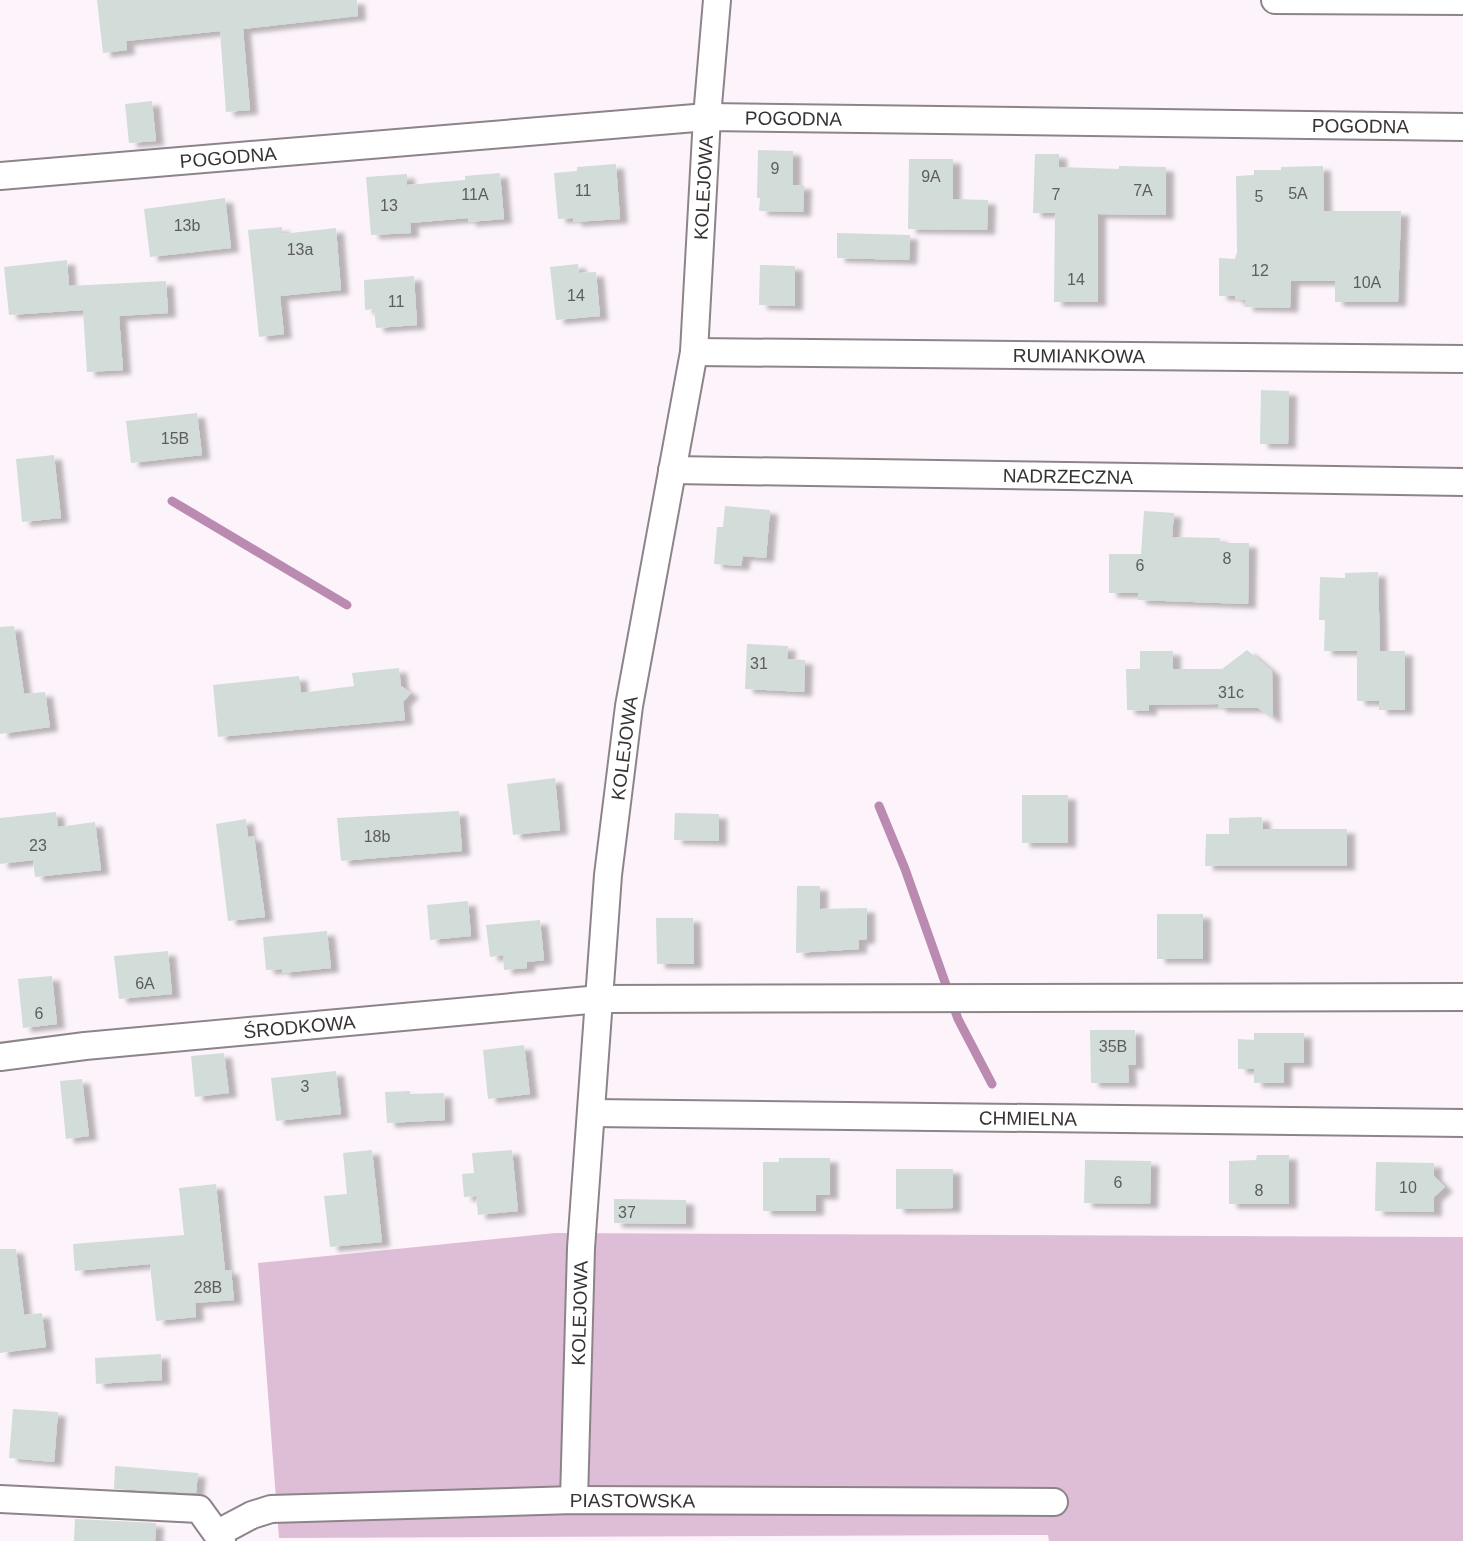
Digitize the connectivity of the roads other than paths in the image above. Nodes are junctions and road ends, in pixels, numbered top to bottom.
1 (716, 0) edge
2 (1275, 0) edge
3 (1463, 1) edge
4 (707, 117) junction
5 (1463, 127) edge
6 (0, 176) edge
7 (694, 352) junction
8 (1463, 359) edge
9 (672, 470) junction
10 (1463, 482) edge
11 (1463, 998) edge
12 (600, 999) junction
13 (0, 1057) edge
14 (592, 1113) junction
15 (1463, 1123) edge
16 (0, 1499) edge
17 (574, 1500) junction
18 (1054, 1502) dead end
19 (220, 1537) edge

1 - 4 street, KOLEJOWA
2 - 3 street
4 - 5 street, POGODNA
4 - 6 street, POGODNA
4 - 7 street, KOLEJOWA
7 - 8 street, RUMIANKOWA
7 - 9 street, KOLEJOWA
9 - 10 street, NADRZECZNA
9 - 12 street, KOLEJOWA
11 - 12 street, ŚRODKOWA
12 - 13 street, ŚRODKOWA
12 - 14 street, KOLEJOWA
14 - 15 street, CHMIELNA
14 - 17 street, KOLEJOWA
16 - 19 street, PIASTOWSKA
17 - 18 street, PIASTOWSKA
17 - 19 street, PIASTOWSKA

